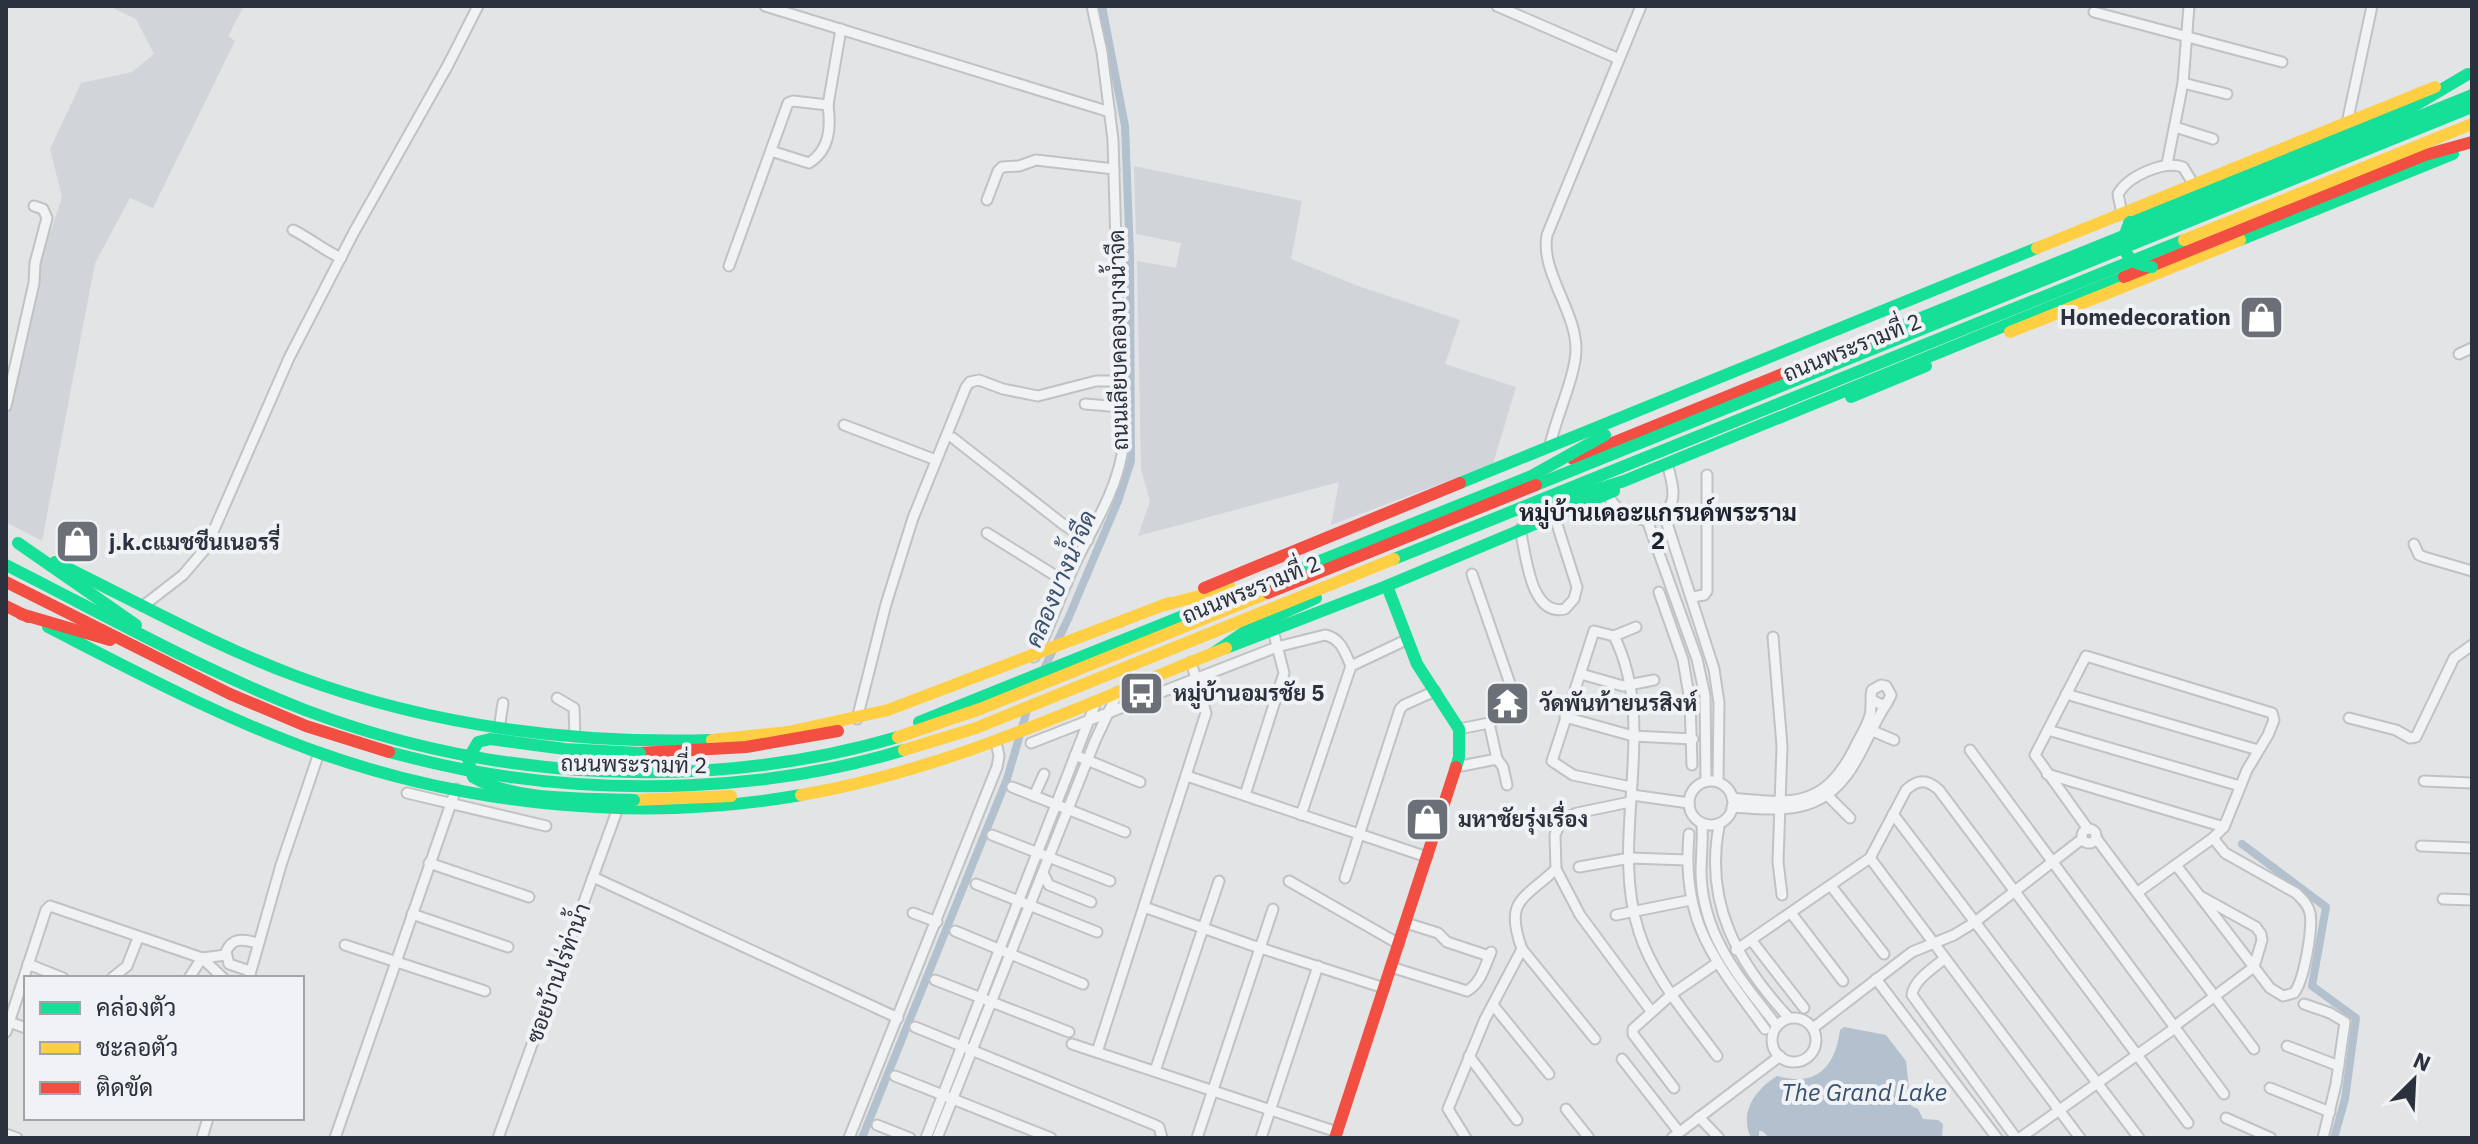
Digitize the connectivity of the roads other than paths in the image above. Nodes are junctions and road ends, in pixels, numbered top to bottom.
1 (478, 6) edge
2 (765, 6) edge
3 (1092, 6) edge
4 (1497, 6) edge
5 (1641, 6) edge
6 (2189, 6) edge
7 (2372, 6) edge
8 (2094, 12) dead end
9 (841, 29) junction
10 (2185, 36) junction
11 (1619, 59) junction
12 (2282, 62) dead end
13 (2470, 74) edge
14 (2183, 83) junction
15 (2227, 94) dead end
16 (2472, 95) edge
17 (828, 105) junction
18 (2472, 107) edge
19 (2407, 110) junction
20 (1110, 112) junction
21 (2347, 123) junction
22 (2472, 123) edge
23 (2175, 127) junction
24 (2213, 139) dead end
25 (2472, 144) edge
26 (771, 151) junction
27 (2425, 155) junction
28 (2167, 164) junction
29 (1114, 169) junction
30 (2194, 185) junction
31 (987, 200) dead end
32 (34, 206) dead end
33 (2126, 218) junction
34 (293, 230) dead end
35 (341, 258) junction
36 (729, 266) dead end
37 (2152, 267) junction
38 (2472, 348) edge
39 (2459, 354) dead end
40 (1120, 381) junction
41 (1085, 404) dead end
42 (6, 406) edge
43 (1121, 407) junction
44 (844, 425) dead end
45 (953, 438) dead end
46 (1550, 445) junction
47 (936, 460) junction
48 (1669, 470) junction
49 (1707, 475) dead end
50 (1608, 494) junction
51 (1482, 507) junction
52 (1664, 514) junction
53 (1554, 515) junction
54 (1647, 520) junction
55 (1487, 522) junction
56 (1520, 529) junction
57 (987, 533) dead end
58 (12, 540) edge
59 (1088, 540) junction
60 (2414, 544) dead end
61 (1334, 556) junction
62 (6, 563) edge
63 (2472, 571) edge
64 (1349, 574) junction
65 (1472, 574) dead end
66 (1067, 583) junction
67 (6, 584) edge
68 (1387, 586) junction
69 (1659, 592) dead end
70 (1692, 597) junction
71 (6, 606) edge
72 (143, 606) junction
73 (1161, 606) junction
74 (21, 614) junction
75 (136, 625) junction
76 (1636, 627) dead end
77 (1273, 630) junction
78 (1614, 636) junction
79 (1773, 637) dead end
80 (1406, 640) junction
81 (127, 645) junction
82 (2472, 645) edge
83 (1277, 647) junction
84 (1215, 652) junction
85 (1038, 655) junction
86 (1191, 662) junction
87 (1351, 666) junction
88 (1581, 674) junction
89 (1195, 676) junction
90 (1654, 680) dead end
91 (1630, 683) junction
92 (1435, 691) junction
93 (1118, 692) junction
94 (2066, 694) junction
95 (1871, 695) junction
96 (927, 697) junction
97 (557, 698) dead end
98 (1097, 701) junction
99 (503, 703) dead end
100 (1887, 703) junction
101 (1107, 713) junction
102 (1565, 717) junction
103 (2349, 718) dead end
104 (857, 719) junction
105 (1089, 720) junction
106 (1489, 723) junction
107 (499, 729) junction
108 (1459, 729) junction
109 (1868, 729) junction
110 (2048, 730) junction
111 (575, 736) junction
112 (1082, 736) junction
113 (1633, 736) junction
114 (1693, 739) junction
115 (1001, 740) junction
116 (1894, 740) dead end
117 (1095, 741) junction
118 (1031, 743) dead end
119 (1970, 750) dead end
120 (2258, 750) junction
121 (319, 753) junction
122 (1075, 755) junction
123 (1088, 759) junction
124 (1497, 759) junction
125 (943, 761) junction
126 (1692, 765) dead end
127 (1456, 767) junction
128 (1044, 774) dead end
129 (2047, 774) junction
130 (1187, 776) junction
131 (1706, 781) junction
132 (1718, 781) junction
133 (2424, 781) dead end
134 (1140, 782) dead end
135 (2472, 783) edge
136 (1507, 785) dead end
137 (2240, 786) junction
138 (1012, 787) dead end
139 (456, 789) junction
140 (407, 793) dead end
141 (1826, 794) junction
142 (1245, 795) junction
143 (1631, 795) junction
144 (1034, 796) junction
145 (1689, 803) junction
146 (1732, 803) junction
147 (1055, 804) junction
148 (450, 805) junction
149 (1780, 806) junction
150 (618, 808) junction
151 (1068, 808) junction
152 (1893, 814) junction
153 (1301, 815) junction
154 (1850, 818) dead end
155 (1702, 825) junction
156 (546, 826) dead end
157 (1719, 826) junction
158 (2224, 827) junction
159 (2088, 829) junction
160 (1125, 832) dead end
161 (1689, 834) dead end
162 (992, 835) dead end
163 (1359, 835) junction
164 (2096, 838) junction
165 (2213, 838) junction
166 (2082, 839) junction
167 (2421, 846) dead end
168 (2472, 848) edge
169 (1037, 853) junction
170 (1049, 857) junction
171 (1427, 857) junction
172 (1630, 858) junction
173 (1870, 858) junction
174 (1687, 860) junction
175 (429, 863) junction
176 (2051, 863) junction
177 (2176, 865) junction
178 (1579, 867) dead end
179 (1556, 869) junction
180 (1043, 873) junction
181 (593, 877) junction
182 (1345, 878) dead end
183 (1110, 881) dead end
184 (1219, 881) dead end
185 (1289, 881) dead end
186 (976, 884) dead end
187 (1831, 886) junction
188 (2014, 891) junction
189 (2138, 892) junction
190 (1782, 895) dead end
191 (2200, 896) junction
192 (529, 897) dead end
193 (2443, 899) dead end
194 (1018, 900) junction
195 (1691, 900) junction
196 (2472, 900) edge
197 (1091, 902) dead end
198 (1030, 904) junction
199 (1144, 907) junction
200 (1273, 909) dead end
201 (1635, 912) junction
202 (913, 913) dead end
203 (1791, 913) junction
204 (412, 914) junction
205 (1616, 915) dead end
206 (937, 922) junction
207 (1975, 922) junction
208 (1406, 923) junction
209 (1202, 928) junction
210 (955, 931) dead end
211 (1097, 932) dead end
212 (138, 938) junction
213 (1752, 941) junction
214 (257, 943) junction
215 (1399, 944) junction
216 (1934, 944) junction
217 (345, 945) dead end
218 (508, 947) dead end
219 (1261, 947) junction
220 (999, 949) junction
221 (1522, 949) junction
222 (1736, 950) junction
223 (1010, 953) junction
224 (1884, 954) dead end
225 (226, 955) junction
226 (202, 958) junction
227 (1944, 959) junction
228 (396, 962) junction
229 (1717, 963) junction
230 (28, 964) junction
231 (1318, 966) junction
232 (1391, 967) junction
233 (2254, 967) junction
234 (249, 975) edge
235 (24, 976) edge
236 (58, 976) edge
237 (114, 976) edge
238 (190, 976) edge
239 (221, 976) edge
240 (24, 977) edge
241 (1876, 979) junction
242 (935, 980) dead end
243 (1843, 981) dead end
244 (1083, 984) dead end
245 (1384, 988) junction
246 (485, 991) dead end
247 (1672, 994) junction
248 (2215, 995) junction
249 (980, 998) junction
250 (991, 1002) junction
251 (2304, 1004) dead end
252 (1493, 1005) junction
253 (1804, 1008) dead end
254 (1651, 1011) junction
255 (898, 1018) junction
256 (1789, 1018) junction
257 (1777, 1026) junction
258 (8, 1027) edge
259 (915, 1027) dead end
260 (1813, 1028) junction
261 (2175, 1028) junction
262 (1765, 1029) dead end
263 (1069, 1032) dead end
264 (1595, 1039) dead end
265 (1072, 1044) dead end
266 (2287, 1046) dead end
267 (967, 1048) junction
268 (2254, 1049) dead end
269 (1097, 1052) junction
270 (2135, 1054) junction
271 (1469, 1056) junction
272 (1717, 1056) dead end
273 (1780, 1056) junction
274 (1622, 1059) dead end
275 (2339, 1066) junction
276 (1155, 1071) junction
277 (1549, 1074) dead end
278 (895, 1076) dead end
279 (2098, 1082) junction
280 (1674, 1088) dead end
281 (2270, 1088) dead end
282 (1213, 1092) junction
283 (2224, 1094) dead end
284 (948, 1097) junction
285 (1566, 1109) dead end
286 (2059, 1110) junction
287 (1270, 1111) junction
288 (2330, 1112) junction
289 (1699, 1117) junction
290 (2226, 1118) dead end
291 (1517, 1120) dead end
292 (2188, 1123) dead end
293 (877, 1125) dead end
294 (6, 1134) edge
295 (1336, 1135) edge
296 (1675, 1135) edge
297 (17, 1138) edge
298 (335, 1138) edge
299 (498, 1138) edge
300 (849, 1138) edge
301 (910, 1138) edge
302 (926, 1138) edge
303 (937, 1138) edge
304 (1051, 1138) edge
305 (1162, 1138) edge
306 (1197, 1138) edge
307 (1261, 1138) edge
308 (1466, 1138) edge
309 (1589, 1138) edge
310 (1719, 1138) edge
311 (1997, 1138) edge
312 (2018, 1138) edge
313 (2080, 1138) edge
314 (2139, 1138) edge
315 (2271, 1138) edge
316 (2323, 1138) edge

1 - 35 street
2 - 9 street
3 - 20 street, ถนนเลียบคลองบางน้ำจืด
4 - 11 street
5 - 11 street
6 - 10 street
7 - 21 street
8 - 10 street
9 - 17 street
9 - 20 street
10 - 12 street
10 - 14 street
11 - 46 street
13 - 19 main road
13 - 21 main road, ถนนพระรามที่ 2
14 - 15 street
14 - 23 street
16 - 19 main road
16 - 61 main road, ถนนพระรามที่ 2
17 - 26 street
17 - 26 street
18 - 51 main road, bridge
19 - 33 main road
20 - 29 street, ถนนเลียบคลองบางน้ำจืด
21 - 30 main road, ถนนพระรามที่ 2
22 - 27 main road
22 - 55 main road, bridge
22 - 64 main road, ถนนพระรามที่ 2
23 - 24 street
23 - 28 street
25 - 27 main road
25 - 48 main road, ถนนพระรามที่ 2
26 - 36 street
27 - 37 main road
28 - 30 street
28 - 33 street
29 - 31 street
29 - 40 street, ถนนเลียบคลองบางน้ำจืด
30 - 33 main road, ถนนพระรามที่ 2
32 - 42 street
33 - 37 main road, bridge
33 - 46 main road, ถนนพระรามที่ 2
33 - 51 main road, bridge
34 - 35 street
35 - 72 street
37 - 55 main road, bridge
38 - 39 street
40 - 43 street, ถนนเลียบคลองบางน้ำจืด
40 - 47 street
41 - 43 street
43 - 59 street, ถนนเลียบคลองบางน้ำจืด
44 - 47 street
45 - 59 street
46 - 73 main road, ถนนพระรามที่ 2
47 - 104 street
48 - 50 main road, ถนนพระรามที่ 2
48 - 52 street
49 - 70 street
50 - 53 main road, ถนนพระรามที่ 2
50 - 54 street
51 - 62 main road, bridge
52 - 54 street
52 - 70 street
53 - 56 main road, ถนนพระรามที่ 2
53 - 56 street
54 - 131 street
55 - 67 main road, bridge
56 - 68 main road, ถนนพระรามที่ 2
57 - 66 street
58 - 72 main road, ถนนพระรามที่ 2
58 - 75 main road
59 - 66 street, ถนนเลียบคลองบางน้ำจืด
60 - 63 street
61 - 73 main road
61 - 75 main road, ถนนพระรามที่ 2
62 - 75 main road, ถนนพระรามที่ 2
64 - 81 main road, ถนนพระรามที่ 2, bridge
64 - 84 main road
65 - 106 street
66 - 85 street, ถนนเลียบคลองบางน้ำจืด
67 - 81 main road, ถนนพระรามที่ 2
68 - 77 main road, ถนนพระรามที่ 2
68 - 80 main road
69 - 114 street
70 - 132 street
71 - 74 main road, ถนนพระรามที่ 2
72 - 107 main road, ถนนพระรามที่ 2
73 - 85 main road, ถนนพระรามที่ 2
74 - 81 main road
74 - 121 main road, ถนนพระรามที่ 2
76 - 78 street
77 - 83 street
77 - 84 main road, ถนนพระรามที่ 2
78 - 88 street
78 - 91 street
79 - 149 street
80 - 87 street
80 - 92 main road
82 - 103 street
83 - 87 street
83 - 89 street
83 - 142 street
84 - 86 main road, ถนนพระรามที่ 2
85 - 96 main road, ถนนพระรามที่ 2
86 - 89 street
86 - 93 main road, ถนนพระรามที่ 2
87 - 153 street
88 - 91 street
88 - 102 street
89 - 101 street
89 - 130 street
90 - 91 street
91 - 113 street
92 - 108 main road
92 - 163 street
93 - 98 main road, ถนนพระรามที่ 2
93 - 101 street
94 - 110 street
94 - 120 street
94 - 120 street
95 - 100 street
95 - 100 street
95 - 109 street
96 - 104 main road, ถนนพระรามที่ 2
96 - 125 main road, bridge
97 - 111 street
98 - 105 street
98 - 115 main road, ถนนพระรามที่ 2
99 - 107 street
100 - 109 street
101 - 105 street
101 - 117 street
102 - 113 street
102 - 143 street
104 - 111 main road, ถนนพระรามที่ 2
105 - 112 street
105 - 118 street
106 - 108 street
106 - 124 street
107 - 111 main road, ถนนพระรามที่ 2
108 - 127 main road
109 - 116 street
109 - 141 street
110 - 129 street
110 - 137 street
112 - 117 street
112 - 122 street
113 - 114 street
113 - 143 street
114 - 126 street
115 - 125 main road, ถนนพระรามที่ 2
115 - 206 street
117 - 123 street
119 - 176 street
120 - 137 street
121 - 139 main road, ถนนพระรามที่ 2
121 - 214 street
122 - 123 street
122 - 147 street
123 - 134 street
123 - 151 street
124 - 127 street
124 - 136 street
125 - 150 main road, ถนนพระรามที่ 2
127 - 171 main road
128 - 144 street
129 - 158 street
129 - 159 street
130 - 142 street
130 - 199 street
131 - 132 street
131 - 145 street
132 - 146 street
133 - 135 street
137 - 158 street
138 - 144 street
139 - 148 street
139 - 150 main road, ถนนพระรามที่ 2
140 - 148 street
141 - 149 street
141 - 154 street
142 - 153 street
143 - 145 street
143 - 172 street
143 - 179 street
144 - 147 street
145 - 155 street
146 - 149 street
146 - 157 street
147 - 151 street
147 - 169 street
148 - 156 street
148 - 175 street
149 - 190 street
150 - 181 street, ซอยบ้านไร่ท่าน้ำ
151 - 160 street
151 - 170 street
152 - 173 street
152 - 188 street
152 - 207 street
153 - 163 street
155 - 157 street
155 - 257 street
157 - 222 street
158 - 165 street
159 - 164 street
159 - 166 street
161 - 174 street
162 - 169 street
163 - 171 street
163 - 182 street
164 - 166 street
164 - 189 street
165 - 177 street
165 - 233 street
166 - 176 street
167 - 168 street
169 - 170 street
169 - 194 street
170 - 180 street
170 - 183 street
171 - 208 main road
172 - 174 street
172 - 178 street
172 - 201 street
173 - 187 street
173 - 216 street
174 - 195 street
175 - 192 street
175 - 204 street
176 - 188 street
176 - 261 street
177 - 189 street
177 - 191 street
179 - 221 street
179 - 254 street
180 - 197 street
180 - 198 street
181 - 255 street
181 - 299 street, ซอยบ้านไร่ท่าน้ำ
184 - 209 street
185 - 215 street
186 - 194 street
187 - 203 street
187 - 224 street
188 - 207 street
188 - 270 street
189 - 248 street
191 - 233 street
191 - 233 street
193 - 196 street
194 - 198 street
194 - 220 street
195 - 201 street
195 - 229 street
198 - 211 street
198 - 223 street
199 - 209 street
199 - 269 street
200 - 219 street
201 - 205 street
201 - 247 street
202 - 206 street
203 - 213 street
203 - 243 street
204 - 218 street
204 - 228 street
206 - 255 street
207 - 216 street
207 - 279 street
208 - 215 main road
208 - 232 street
209 - 219 street
209 - 276 street
210 - 220 street
212 - 226 street
212 - 230 street
212 - 237 street
213 - 222 street
213 - 253 street
214 - 225 street
214 - 234 street
215 - 232 main road
216 - 227 street
216 - 241 street
217 - 228 street
219 - 231 street
219 - 282 street
220 - 223 street
220 - 249 street
221 - 252 street
221 - 264 street
222 - 256 street
223 - 244 street
223 - 250 street
225 - 226 street
225 - 234 street
226 - 238 street
226 - 239 street
227 - 286 street
227 - 312 street
228 - 246 street
228 - 298 street
229 - 247 street
229 - 262 street
230 - 235 street
230 - 236 street
231 - 245 street
231 - 287 street
232 - 245 main road
233 - 248 street
240 - 258 street
241 - 260 street
241 - 311 street
242 - 249 street
245 - 295 main road
247 - 254 street
247 - 272 street
248 - 261 street
248 - 268 street
249 - 250 street
249 - 267 street
250 - 263 street
250 - 267 street
251 - 275 street
252 - 271 street
252 - 277 street
254 - 280 street
255 - 300 street
256 - 257 street
256 - 260 street
257 - 273 street
259 - 267 street
260 - 273 street
261 - 270 street
261 - 283 street
265 - 269 street
266 - 275 street
267 - 284 street
267 - 305 street
269 - 276 street
270 - 279 street
270 - 292 street
271 - 291 street
271 - 308 street
273 - 289 street
274 - 296 street
275 - 288 street
276 - 282 street
278 - 284 street
279 - 286 street
279 - 314 street
281 - 288 street
282 - 287 street
282 - 306 street
284 - 302 street
284 - 303 street
284 - 304 street
285 - 309 street
286 - 312 street
286 - 313 street
287 - 295 street
287 - 307 street
288 - 316 street
289 - 296 street
289 - 310 street
290 - 315 street
293 - 301 street
294 - 297 street

